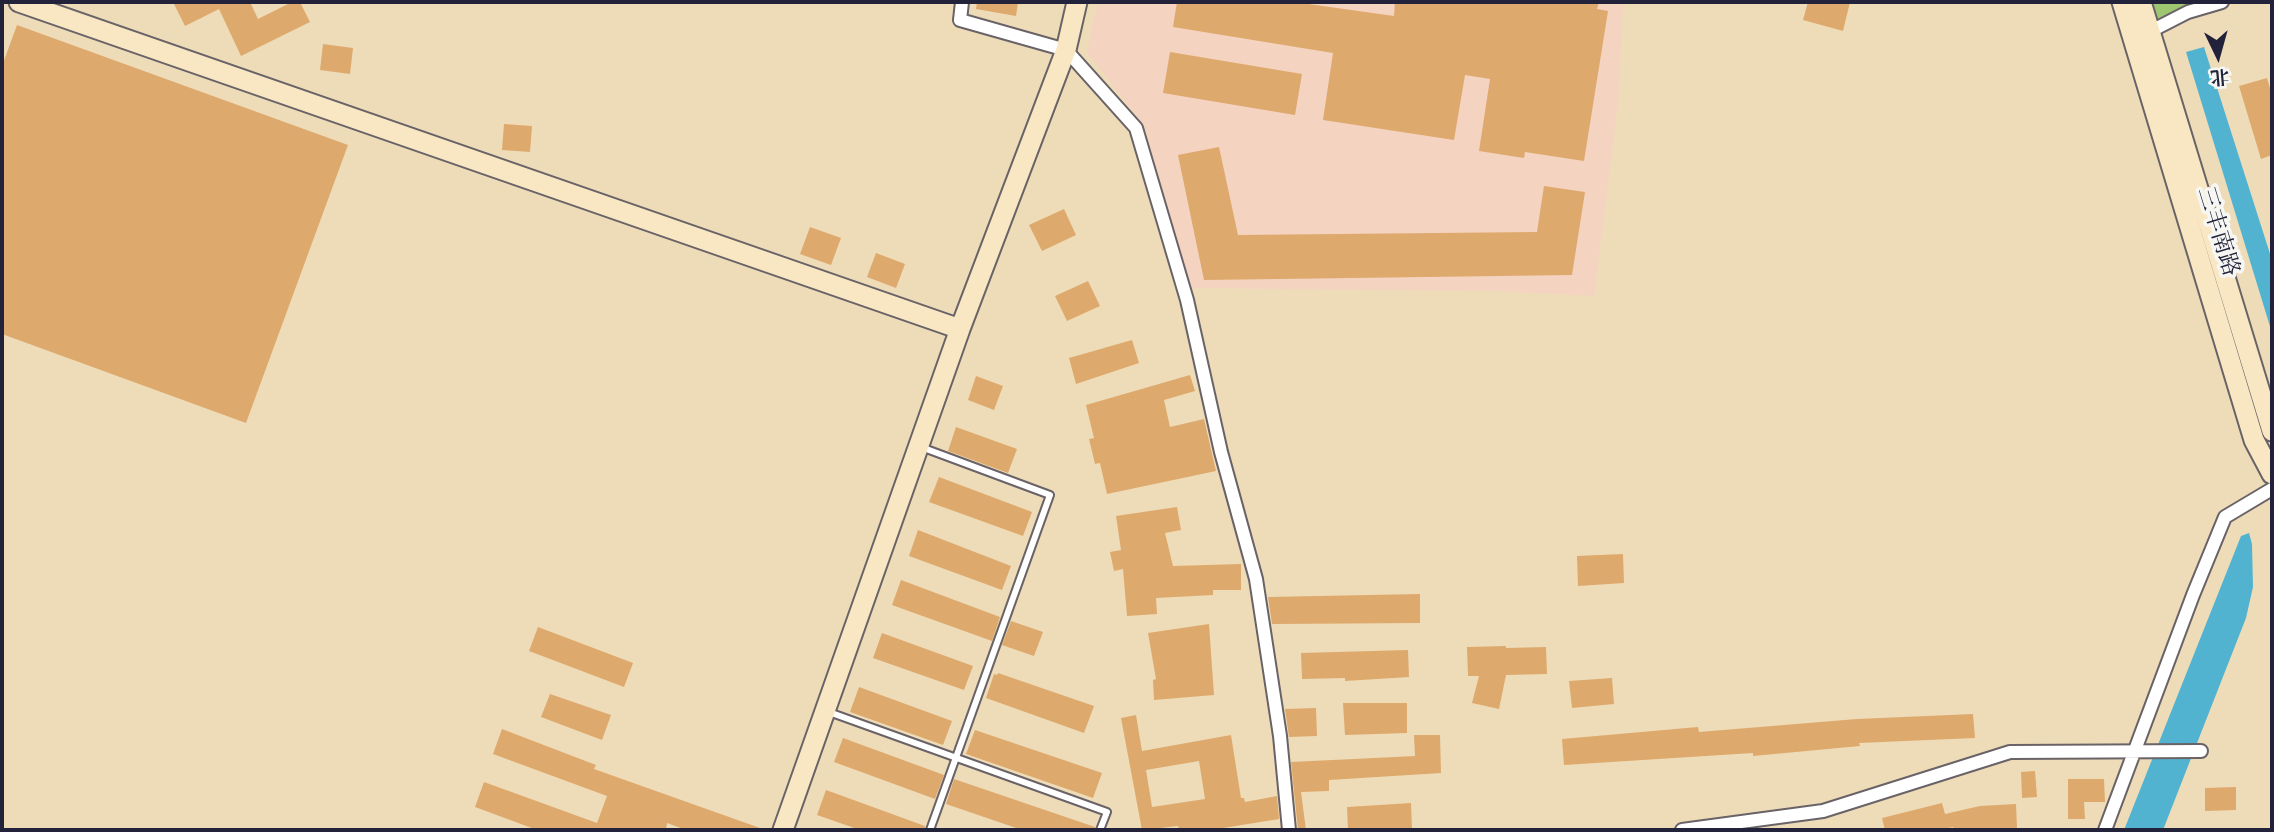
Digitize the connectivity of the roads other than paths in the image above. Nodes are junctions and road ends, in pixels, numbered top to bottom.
1 (19, 2) edge
2 (962, 2) edge
3 (1077, 2) edge
4 (2122, 2) edge
5 (2141, 2) edge
6 (2222, 2) edge
7 (2149, 32) junction
8 (1066, 50) junction
9 (960, 330) junction
10 (2272, 431) edge
11 (919, 446) junction
12 (2272, 474) edge
13 (2272, 489) edge
14 (825, 710) junction
15 (2201, 751) dead end
16 (2136, 752) junction
17 (955, 758) junction
18 (783, 830) edge
19 (929, 830) edge
20 (1100, 830) edge
21 (1289, 830) edge
22 (1682, 830) edge
23 (2105, 830) edge

1 - 9 street
2 - 8 street
3 - 8 street
4 - 12 street, 三丰南路
5 - 7 street, 三丰南路
6 - 7 street
7 - 10 street, 三丰南路
8 - 9 street
8 - 21 street
9 - 11 street
11 - 14 street
11 - 17 lane
13 - 16 street
14 - 17 lane
14 - 18 street
15 - 16 street
16 - 22 street
16 - 23 street
17 - 19 lane
17 - 20 lane

